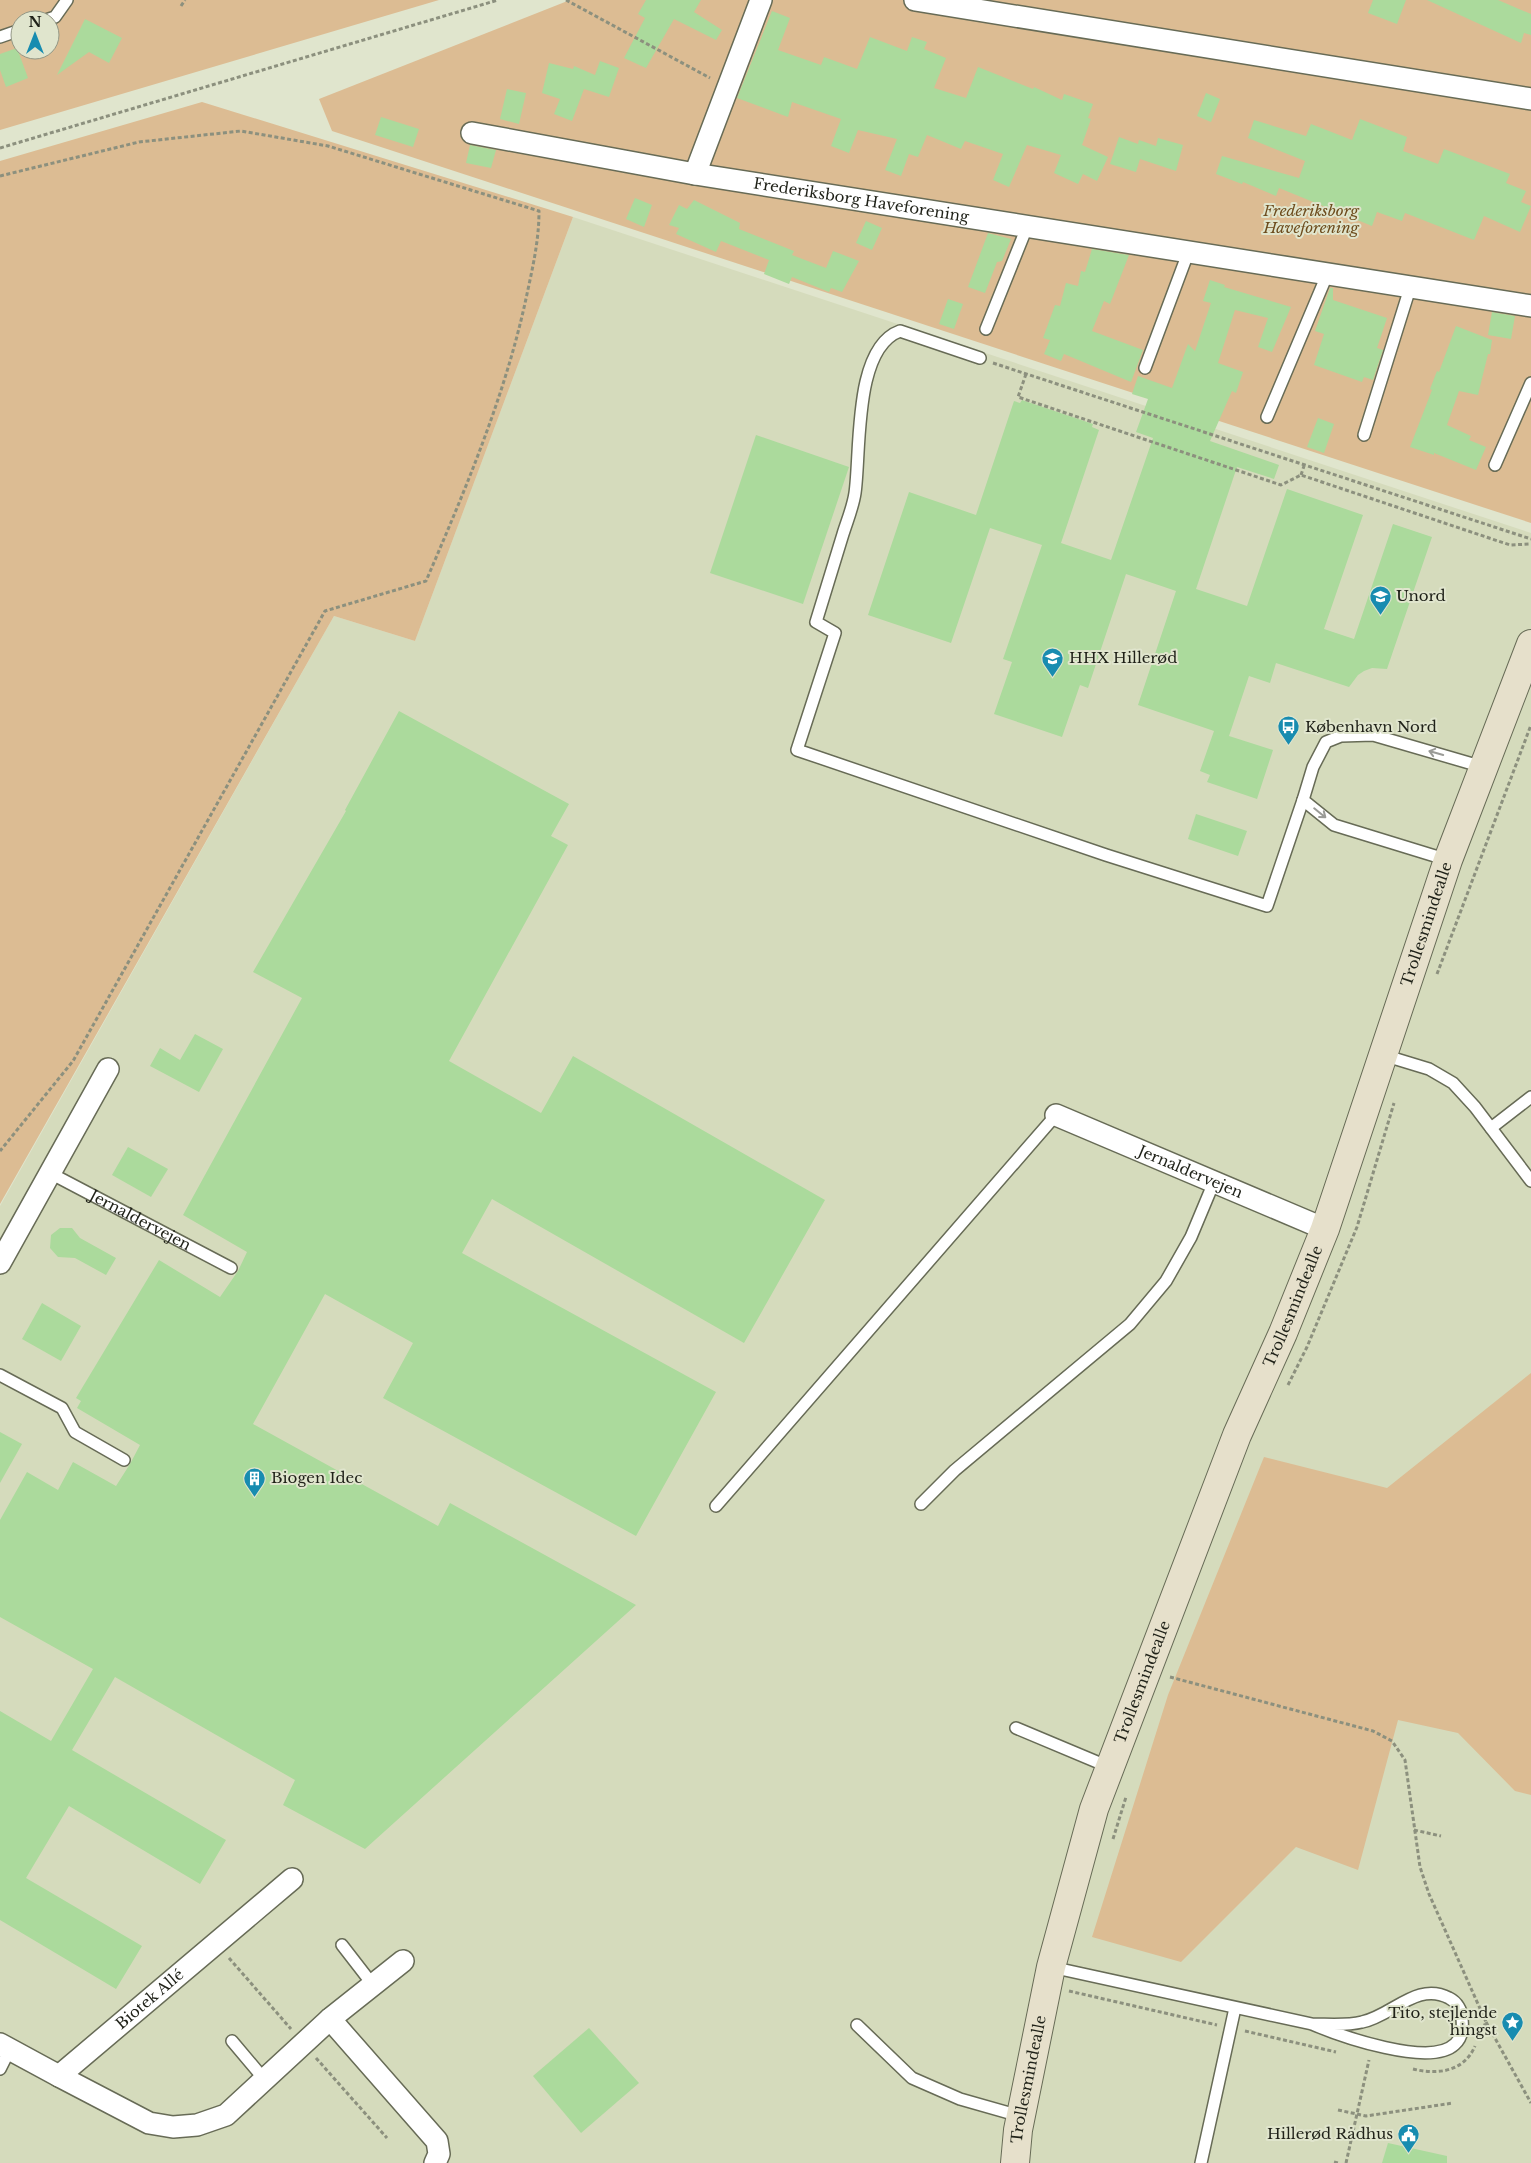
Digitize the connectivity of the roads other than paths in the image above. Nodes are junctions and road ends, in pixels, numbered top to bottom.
1 (68, 0) edge
2 (761, 0) edge
3 (915, 0) edge
4 (60, 10) edge
5 (1531, 99) edge
6 (472, 133) dead end
7 (696, 174) junction
8 (1027, 227) junction
9 (1188, 253) junction
10 (1327, 275) junction
11 (1410, 288) junction
12 (1531, 306) edge
13 (986, 329) dead end
14 (980, 358) road end
15 (1145, 368) dead end
16 (1531, 383) edge
17 (1267, 417) dead end
18 (1364, 435) dead end
19 (1495, 465) dead end
20 (1531, 644) edge
21 (1483, 767) junction
22 (1303, 800) junction
23 (1448, 860) junction
24 (1383, 1055) junction
25 (108, 1069) dead end
26 (1531, 1097) edge
27 (1056, 1115) joint
28 (1491, 1128) junction
29 (50, 1173) junction
30 (1531, 1181) edge
31 (1214, 1182) junction
32 (1326, 1229) junction
33 (0, 1263) edge
34 (230, 1268) dead end
35 (0, 1375) edge
36 (124, 1460) dead end
37 (921, 1504) dead end
38 (716, 1506) dead end
39 (1016, 1728) dead end
40 (1109, 1767) junction
41 (292, 1880) dead end
42 (342, 1945) dead end
43 (402, 1961) dead end
44 (1062, 1969) junction
45 (373, 1985) junction
46 (1235, 2008) junction
47 (330, 2020) junction
48 (1312, 2024) junction
49 (857, 2025) dead end
50 (232, 2041) dead end
51 (5, 2047) edge
52 (0, 2069) edge
53 (59, 2076) junction
54 (264, 2079) junction
55 (1020, 2116) junction
56 (435, 2163) edge
57 (1015, 2163) edge
58 (1201, 2163) edge

1 - 4 lane
2 - 7 street
3 - 5 street
6 - 7 street, Frederiksborg Haveforening
7 - 8 street, Frederiksborg Haveforening
8 - 9 street, Frederiksborg Haveforening
8 - 13 lane
9 - 10 street, Frederiksborg Haveforening
9 - 15 lane
10 - 11 street, Frederiksborg Haveforening
10 - 17 lane
11 - 12 street, Frederiksborg Haveforening
11 - 18 lane
14 - 22 lane
16 - 19 lane
20 - 21 street, Trollesmindealle
21 -> 22 lane
21 - 23 street, Trollesmindealle
22 -> 23 lane
23 - 24 street, Trollesmindealle
24 - 28 lane
24 - 32 street, Trollesmindealle
25 - 29 street
26 - 28 lane
27 - 31 street, Jernaldervejen
27 - 38 lane
28 - 30 lane
29 - 33 street
29 - 34 lane, Jernaldervejen
31 - 32 street, Jernaldervejen
31 - 37 lane
32 - 40 street, Trollesmindealle
35 - 36 lane
39 - 40 lane
40 - 44 street, Trollesmindealle
41 - 53 street, Biotek Allé
42 - 45 lane
43 - 45 street
44 - 46 lane
44 - 55 street, Trollesmindealle
45 - 47 street
46 - 48 lane
46 - 58 lane
47 - 54 street
47 - 56 street
48 - 48 lane
49 - 55 lane
50 - 54 lane
51 - 52 lane
51 - 53 street
53 - 54 street
55 - 57 street, Trollesmindealle

